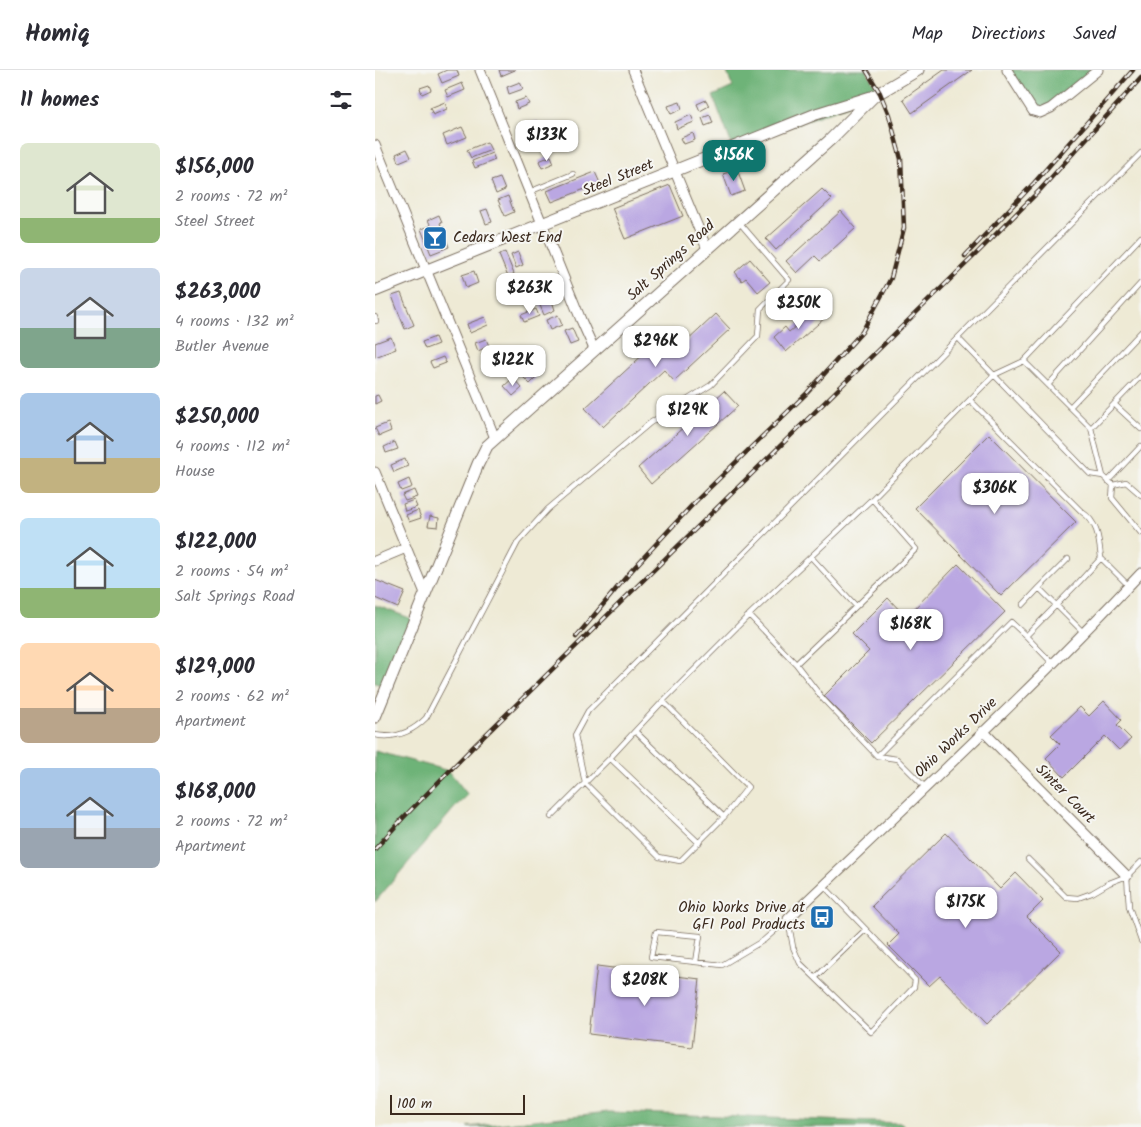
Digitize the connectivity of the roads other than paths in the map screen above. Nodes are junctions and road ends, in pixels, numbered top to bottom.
1 (480, 70) edge
2 (633, 70) edge
3 (918, 70) edge
4 (1007, 70) edge
5 (1098, 70) edge
6 (874, 96) junction
7 (375, 145) edge
8 (1141, 153) edge
9 (674, 171) junction
10 (573, 174) dead end
11 (529, 192) junction
12 (738, 222) junction
13 (543, 224) junction
14 (1141, 237) edge
15 (707, 250) junction
16 (426, 271) junction
17 (1141, 283) edge
18 (375, 291) edge
19 (375, 316) edge
20 (375, 321) edge
21 (1141, 332) edge
22 (958, 338) junction
23 (594, 349) junction
24 (1024, 361) junction
25 (994, 375) junction
26 (1141, 376) edge
27 (1047, 385) junction
28 (970, 400) junction
29 (1114, 404) junction
30 (1070, 407) junction
31 (1091, 428) junction
32 (1141, 429) edge
33 (495, 438) junction
34 (1141, 446) edge
35 (375, 472) edge
36 (1103, 476) junction
37 (1108, 481) junction
38 (1113, 485) junction
39 (1141, 495) edge
40 (872, 499) junction
41 (1141, 533) edge
42 (407, 548) junction
43 (811, 557) junction
44 (1101, 558) junction
45 (1068, 559) dead end
46 (375, 561) edge
47 (1141, 573) edge
48 (1129, 586) junction
49 (1039, 588) junction
50 (425, 593) junction
51 (1023, 605) dead end
52 (857, 606) junction
53 (1056, 606) junction
54 (749, 616) junction
55 (1083, 632) junction
56 (1026, 636) junction
57 (1052, 663) junction
58 (796, 664) junction
59 (663, 701) junction
60 (375, 716) edge
61 (635, 731) junction
62 (983, 731) junction
63 (375, 734) edge
64 (877, 756) junction
65 (610, 758) junction
66 (585, 783) junction
67 (925, 787) junction
68 (551, 817) dead end
69 (724, 817) junction
70 (699, 843) junction
71 (1028, 859) dead end
72 (1141, 862) edge
73 (1127, 876) junction
74 (823, 885) junction
75 (788, 919) junction
76 (865, 930) junction
77 (1141, 941) edge
78 (696, 962) junction
79 (816, 977) junction

1 - 11 street
2 - 9 street
3 - 6 street, Salt Springs Road
4 - 5 street
6 - 9 street, Steel Street
6 - 12 street, Salt Springs Road
7 - 16 street
8 - 22 lane
9 - 13 street, Steel Street
9 - 15 street
10 - 11 lane
11 - 13 street
12 - 15 street, Salt Springs Road
12 - 63 lane
13 - 16 street, Steel Street
13 - 23 street
14 - 24 lane
15 - 23 street, Salt Springs Road
16 - 18 street, Steel Street
16 - 33 street
17 - 27 lane
19 - 20 lane
21 - 30 lane
22 - 25 lane
22 - 66 lane
23 - 33 street, Salt Springs Road
24 - 25 lane
24 - 27 lane
25 - 28 lane
25 - 36 lane
26 - 29 lane
27 - 30 lane
28 - 40 lane
28 - 44 lane
29 - 31 lane
29 - 32 lane
30 - 31 lane
31 - 36 lane
33 - 50 street, Salt Springs Road
34 - 37 lane
35 - 42 street
36 - 37 lane
37 - 38 lane
38 - 39 lane
38 - 41 lane
40 - 43 lane
40 - 52 lane
42 - 46 street
42 - 50 street
43 - 52 lane
43 - 54 lane
44 - 48 lane
44 - 53 lane
45 - 49 lane
47 - 48 street, Ohio Works Drive
48 - 55 street, Ohio Works Drive
49 - 51 lane
49 - 53 lane
50 - 60 street, Salt Springs Road
52 - 58 lane
53 - 55 lane
53 - 56 lane
54 - 58 lane
54 - 59 lane
55 - 57 street, Ohio Works Drive
56 - 57 lane
56 - 64 lane
57 - 62 street, Ohio Works Drive
58 - 64 lane
59 - 61 lane
59 - 69 lane
61 - 65 lane
61 - 69 lane
62 - 67 street, Ohio Works Drive
62 - 73 street, Sinter Court
64 - 67 lane
65 - 66 lane
65 - 70 lane
66 - 68 lane
66 - 70 lane
67 - 74 street, Ohio Works Drive
69 - 70 lane
71 - 73 lane
72 - 73 lane
73 - 77 lane
74 - 75 street, Ohio Works Drive
74 - 76 lane
75 - 78 lane
75 - 79 lane
76 - 79 lane
76 - 79 lane
78 - 78 lane

